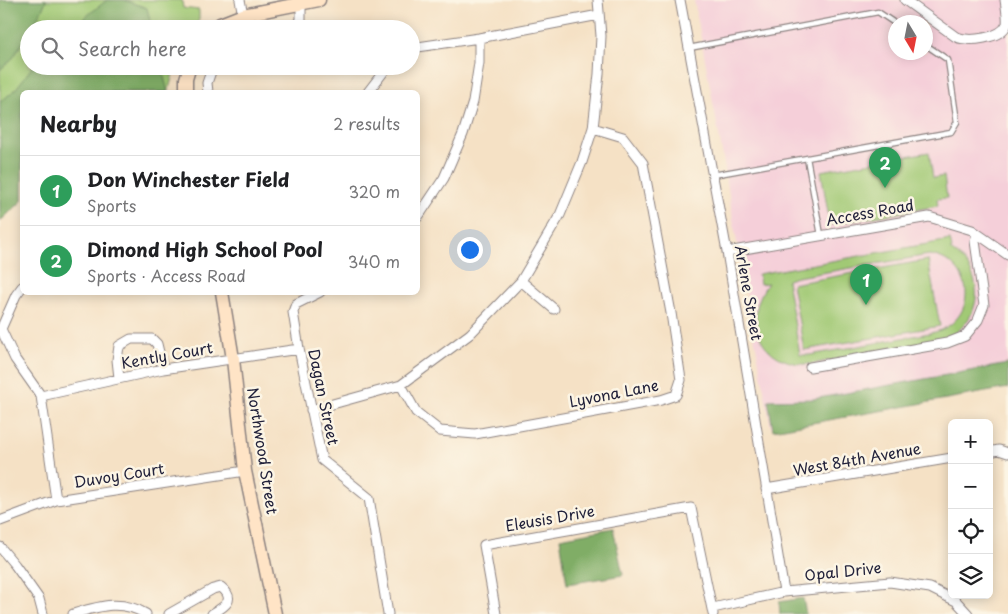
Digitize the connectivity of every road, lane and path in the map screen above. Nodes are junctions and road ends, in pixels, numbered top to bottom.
1 (240, 0) edge
2 (319, 0) edge
3 (598, 0) edge
4 (680, 0) edge
5 (905, 0) edge
6 (1004, 0) edge
7 (301, 4) junction
8 (243, 15) junction
9 (599, 15) junction
10 (888, 19) edge
11 (230, 20) edge
12 (301, 20) edge
13 (479, 38) junction
14 (420, 47) edge
15 (689, 48) junction
16 (933, 50) edge
17 (187, 75) edge
18 (210, 75) edge
19 (381, 75) edge
20 (186, 90) edge
21 (208, 90) edge
22 (370, 90) edge
23 (593, 128) junction
24 (807, 158) junction
25 (713, 175) junction
26 (420, 214) edge
27 (977, 234) junction
28 (821, 235) junction
29 (727, 252) junction
30 (1008, 255) edge
31 (521, 281) junction
32 (20, 290) edge
33 (222, 295) edge
34 (314, 295) edge
35 (554, 310) dead end
36 (299, 349) junction
37 (233, 359) junction
38 (810, 367) dead end
39 (162, 369) junction
40 (119, 378) junction
41 (401, 385) junction
42 (40, 396) junction
43 (311, 410) junction
44 (993, 451) edge
45 (1008, 452) edge
46 (948, 459) edge
47 (246, 470) junction
48 (766, 490) junction
49 (56, 500) junction
50 (0, 521) edge
51 (0, 547) edge
52 (784, 592) junction
53 (713, 611) edge
54 (43, 614) edge
55 (73, 614) edge
56 (146, 614) edge
57 (169, 614) edge
58 (212, 614) edge
59 (275, 614) edge
60 (388, 614) edge
61 (496, 614) edge
62 (968, 614) edge

1 - 8 street
2 - 7 street
3 - 9 street
4 - 15 street, Arlene Street
5 - 6 street
7 - 8 street
7 - 12 street
8 - 11 street
9 - 13 street
9 - 23 street
10 - 15 lane
13 - 14 street
13 - 26 street
15 - 25 street, Arlene Street
16 - 24 lane
17 - 20 street
18 - 21 street
19 - 22 street
23 - 31 street
23 - 41 street, Lyvona Lane
24 - 25 lane
24 - 28 lane
25 - 29 street, Arlene Street
27 - 28 street, Access Road
27 - 30 street, Access Road
27 - 38 street
28 - 29 street, Access Road
29 - 48 street, Arlene Street
31 - 35 street
31 - 41 street
32 - 42 street
33 - 37 street, Northwood Street
34 - 36 street, Dagan Street
36 - 37 street, Kently Court
36 - 43 street, Dagan Street
37 - 39 street, Kently Court
37 - 47 street, Northwood Street
39 - 40 street, Kently Court
39 - 40 street
40 - 42 street, Kently Court
41 - 43 street
42 - 49 street
43 - 60 street, Dagan Street
44 - 45 street
46 - 48 street, West 84th Avenue
47 - 49 street, Duvoy Court
47 - 59 street, Northwood Street
48 - 52 street, Arlene Street
49 - 50 street, Duvoy Court
51 - 54 street
52 - 53 street, Opal Drive
52 - 62 street, Opal Drive
53 - 61 street, Eleusis Drive
55 - 56 street
57 - 58 street

